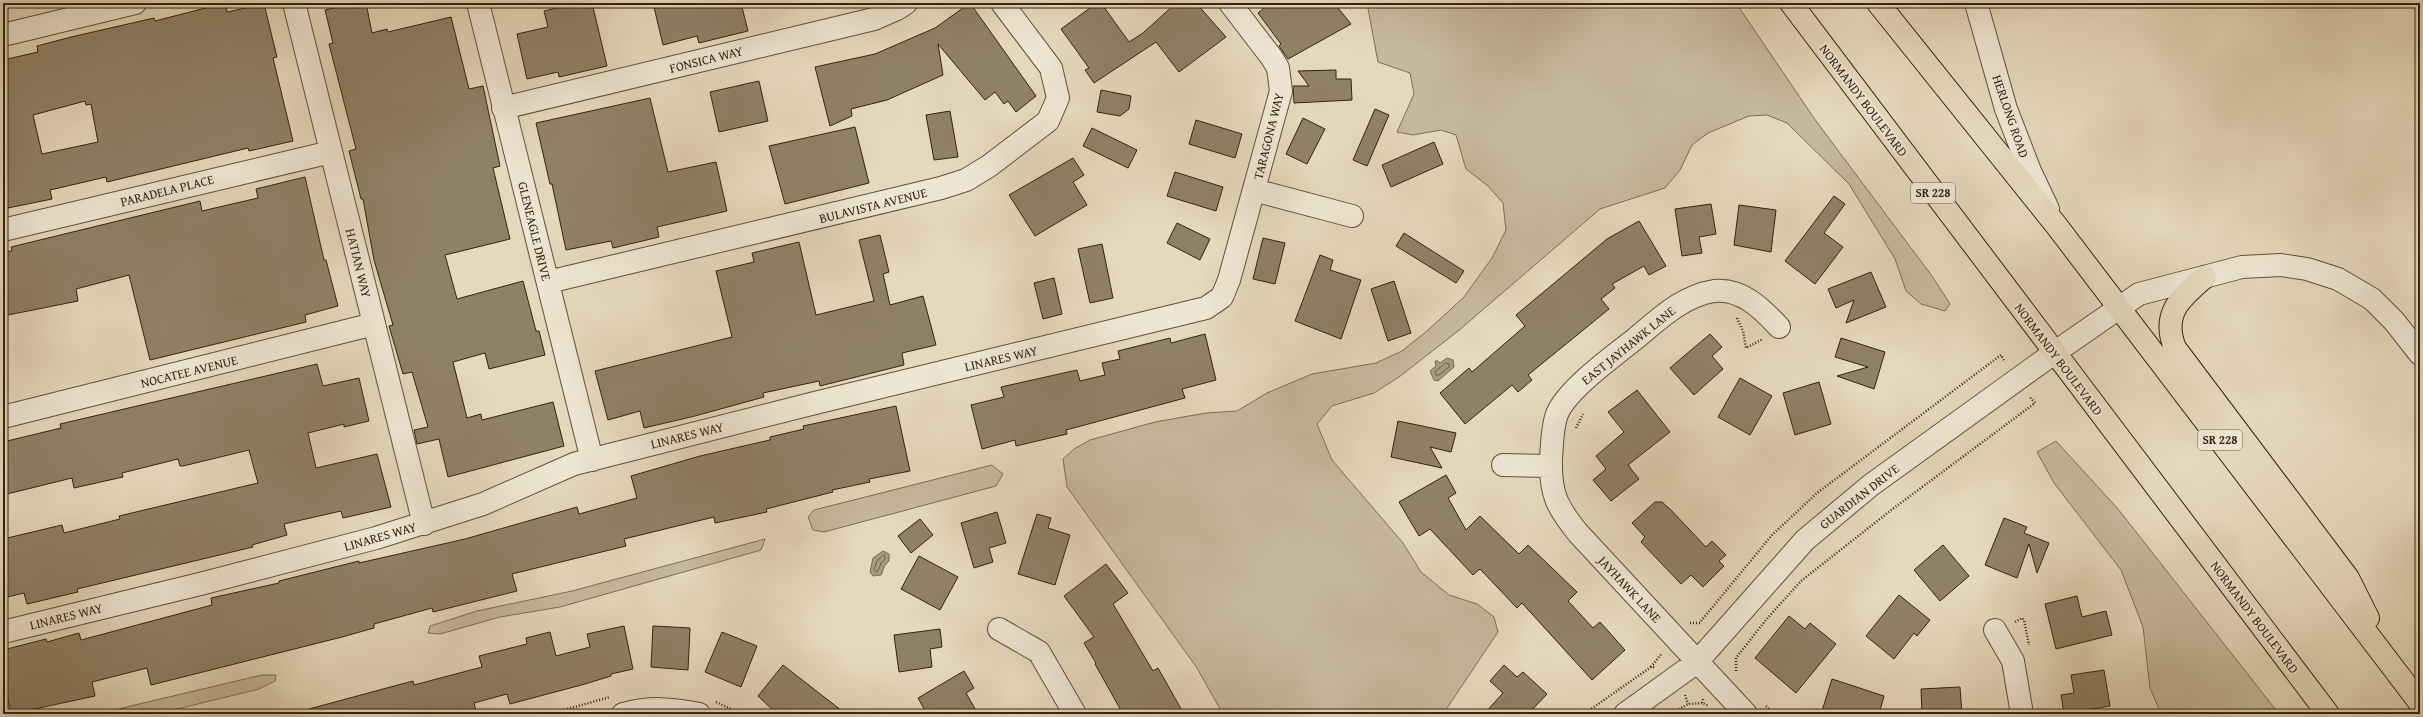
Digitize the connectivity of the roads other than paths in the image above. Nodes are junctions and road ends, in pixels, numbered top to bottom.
1 (135, 3) edge
2 (294, 3) edge
3 (478, 3) edge
4 (906, 3) edge
5 (1002, 3) edge
6 (1230, 3) edge
7 (1791, 3) edge
8 (1878, 3) edge
9 (1976, 3) edge
10 (3, 35) edge
11 (503, 108) junction
12 (331, 152) junction
13 (1254, 190) junction
14 (1352, 216) dead end
15 (2056, 224) junction
16 (3, 230) edge
17 (2205, 277) junction
18 (548, 282) junction
19 (2119, 308) junction
20 (374, 324) junction
21 (1780, 327) road end
22 (2054, 353) junction
23 (2420, 354) edge
24 (3, 417) edge
25 (1551, 456) junction
26 (592, 460) junction
27 (1503, 465) dead end
28 (424, 524) junction
29 (999, 629) dead end
30 (1995, 630) dead end
31 (3, 632) edge
32 (1697, 662) junction
33 (2392, 667) junction
34 (2420, 703) edge
35 (1754, 709) edge
36 (623, 714) edge
37 (699, 714) edge
38 (1075, 714) edge
39 (1625, 714) edge
40 (2022, 714) edge
41 (2328, 714) edge

1 - 10 street
2 - 12 street, HATIAN WAY
3 - 11 street, GLENEAGLE DRIVE
4 - 11 street, FONSICA WAY
5 - 18 street, BULAVISTA AVENUE
6 - 13 street, TARAGONA WAY
7 - 22 main road, NORMANDY BOULEVARD / SR 228
8 - 15 main road, SR 228
9 - 15 street, HERLONG ROAD
11 - 18 street, GLENEAGLE DRIVE
12 - 16 street, PARADELA PLACE
12 - 20 street, HATIAN WAY
13 - 14 street
13 - 26 street, LINARES WAY
15 - 19 main road, SR 228
17 - 19 street, GUARDIAN DRIVE
17 - 23 street, GUARDIAN DRIVE
17 - 33 main road
18 - 26 street, GLENEAGLE DRIVE
19 - 22 street, GUARDIAN DRIVE
19 - 33 main road, SR 228
20 - 24 street, NOCATEE AVENUE
20 - 28 street, HATIAN WAY
21 - 25 street, EAST JAYHAWK LANE
22 - 32 street, GUARDIAN DRIVE
22 - 41 main road, NORMANDY BOULEVARD / SR 228
25 - 27 street
25 - 32 street, JAYHAWK LANE
26 - 28 street, LINARES WAY
28 - 31 street, LINARES WAY
29 - 38 street
30 - 40 street
32 - 35 street, JAYHAWK LANE
32 - 39 street, GUARDIAN DRIVE
33 - 34 main road, SR 228
36 - 37 street

